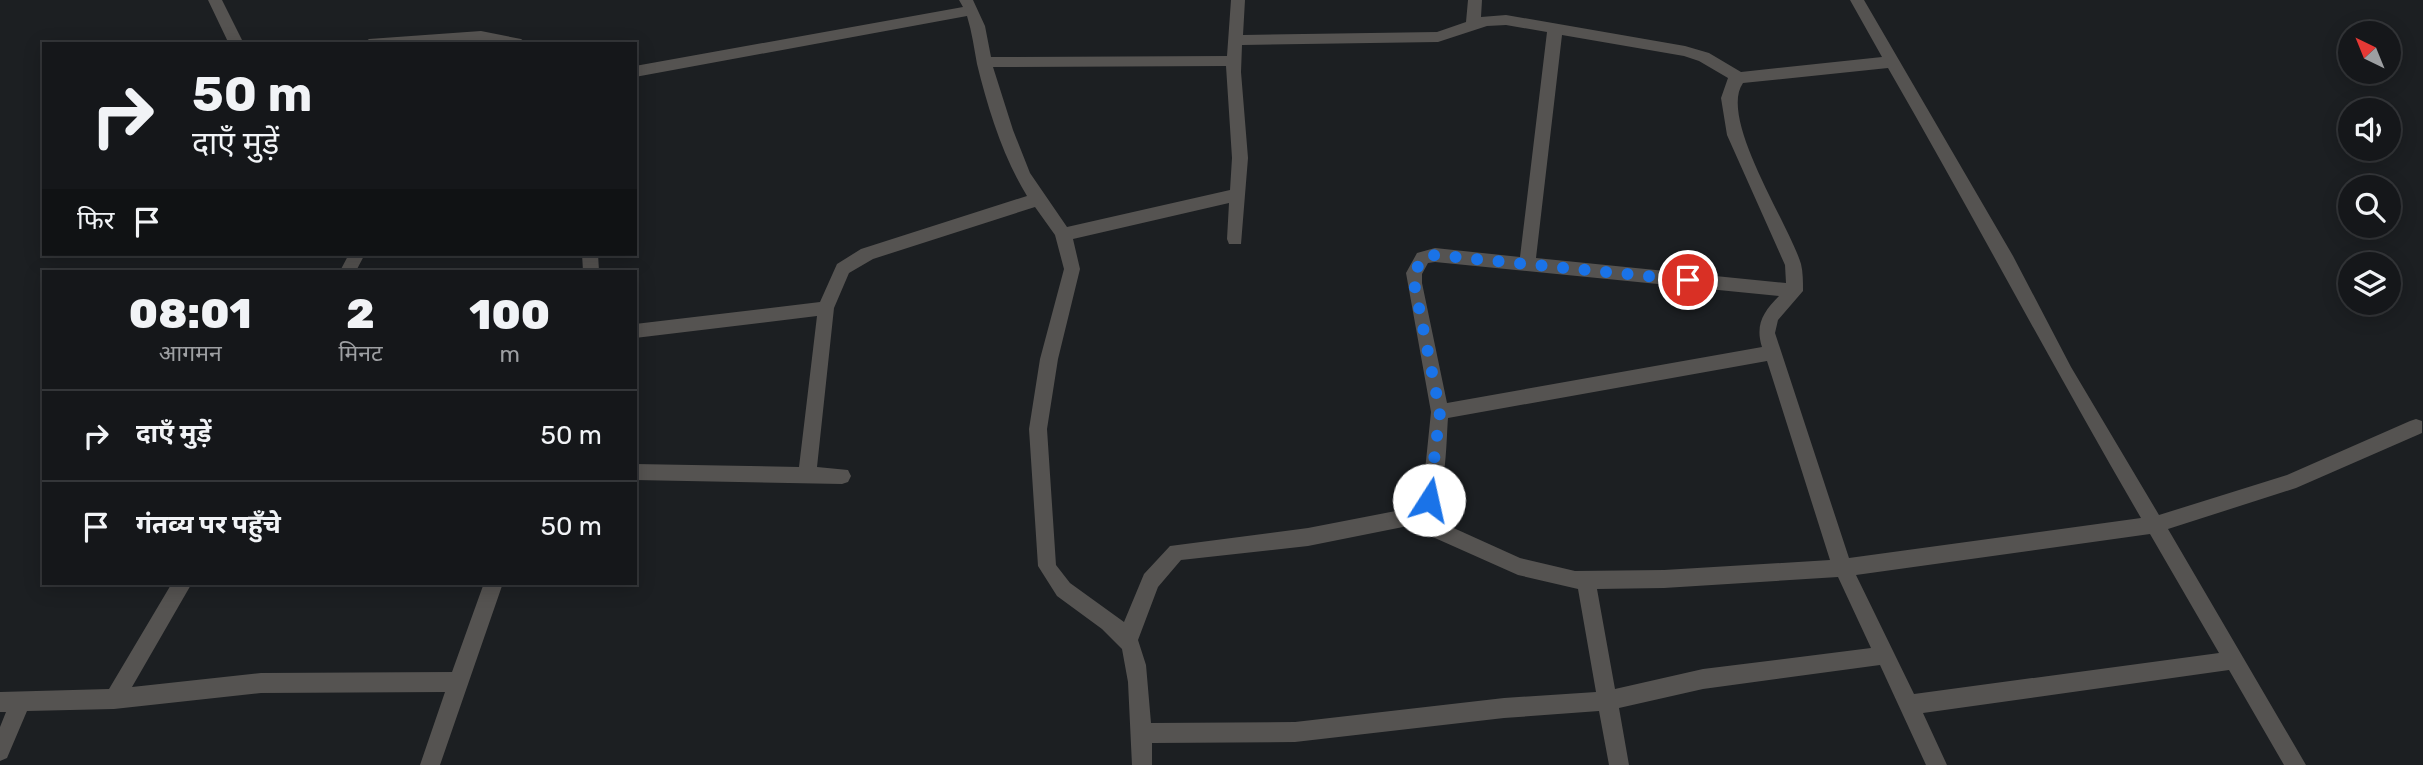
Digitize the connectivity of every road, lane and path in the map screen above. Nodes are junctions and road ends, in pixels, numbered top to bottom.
1 (215, 0) edge
2 (1238, 0) edge
3 (1475, 0) edge
4 (1857, 0) edge
5 (969, 5) edge
6 (1472, 25) junction
7 (1555, 29) junction
8 (1237, 40) junction
9 (455, 41) edge
10 (236, 42) edge
11 (426, 42) edge
12 (511, 42) edge
13 (1234, 61) junction
14 (985, 62) junction
15 (1890, 62) junction
16 (637, 72) edge
17 (1739, 78) junction
18 (1240, 194) junction
19 (1039, 199) junction
20 (1065, 234) junction
21 (1235, 239) dead end
22 (1527, 264) junction
23 (1795, 291) junction
24 (826, 308) junction
25 (637, 331) edge
26 (1772, 353) junction
27 (1440, 412) junction
28 (2416, 427) dead end
29 (637, 472) edge
30 (807, 475) junction
31 (842, 476) dead end
32 (1409, 517) junction
33 (2155, 525) junction
34 (1843, 568) junction
35 (1586, 580) junction
36 (181, 585) edge
37 (492, 585) edge
38 (1128, 640) junction
39 (1887, 655) junction
40 (2234, 660) junction
41 (458, 682) junction
42 (114, 699) junction
43 (21, 701) junction
44 (1605, 701) junction
45 (0, 702) edge
46 (1909, 705) junction
47 (1141, 733) junction
48 (0, 751) edge
49 (430, 765) edge
50 (1142, 765) edge
51 (1619, 765) edge
52 (1937, 765) edge
53 (2296, 765) edge

1 - 10 street
2 - 8 street
3 - 6 street
4 - 15 street
5 - 14 street
5 - 16 street
6 - 7 street
6 - 8 street
7 - 17 street
7 - 22 street
8 - 13 street
9 - 11 street
9 - 12 street
13 - 14 street
13 - 18 street
14 - 19 street
15 - 17 street
15 - 33 street
17 - 23 street
18 - 20 street
18 - 21 street
19 - 20 street
19 - 24 street
20 - 38 street
22 - 23 street
22 - 27 street
23 - 26 street
24 - 25 street
24 - 30 street
26 - 27 street
26 - 34 street
27 - 32 street
28 - 33 street
29 - 30 street
30 - 31 street
32 - 35 street
32 - 38 street
33 - 34 street
33 - 40 street
34 - 35 street
34 - 39 street
35 - 44 street
36 - 42 street
37 - 41 street
38 - 47 street
39 - 44 street
39 - 46 street
40 - 46 street
40 - 53 street
41 - 42 street
41 - 49 street
42 - 43 street
43 - 45 street
43 - 48 street
44 - 47 street
44 - 51 street
46 - 52 street
47 - 50 street

